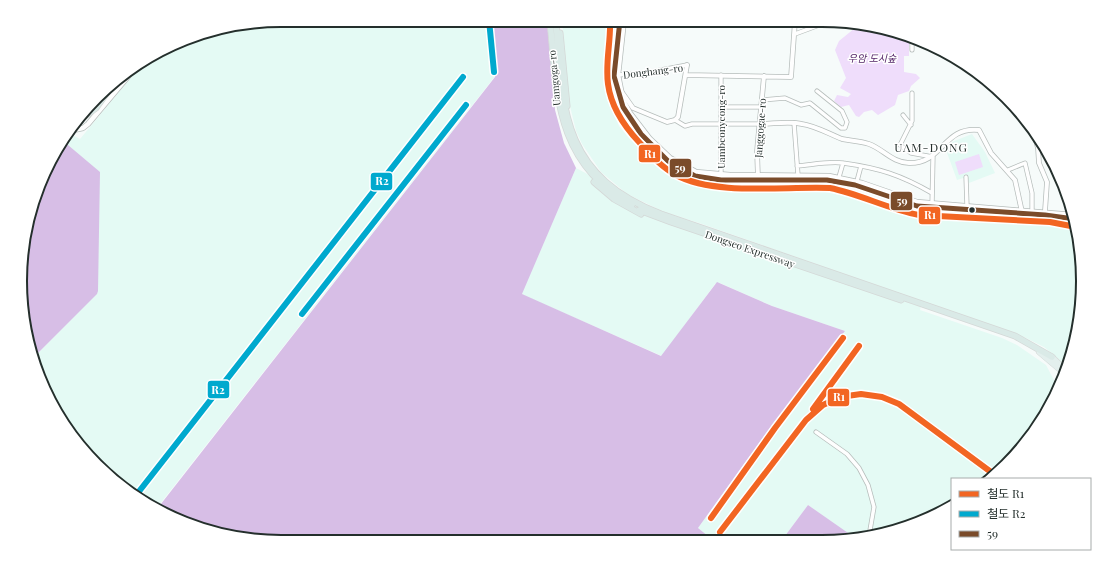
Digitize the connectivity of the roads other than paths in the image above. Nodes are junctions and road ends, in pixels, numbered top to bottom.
1 (551, 27) edge
2 (557, 27) edge
3 (560, 27) edge
4 (619, 27) edge
5 (623, 27) edge
6 (795, 27) edge
7 (812, 27) edge
8 (795, 34) junction
9 (912, 43) edge
10 (912, 50) dead end
11 (687, 65) joint
12 (618, 75) junction
13 (686, 75) junction
14 (721, 75) junction
15 (764, 76) junction
16 (126, 79) edge
17 (817, 90) dead end
18 (621, 91) junction
19 (912, 93) dead end
20 (762, 100) junction
21 (101, 101) edge
22 (722, 107) junction
23 (762, 107) junction
24 (94, 110) edge
25 (903, 116) dead end
26 (86, 118) edge
27 (675, 120) junction
28 (81, 123) edge
29 (88, 124) junction
30 (721, 124) junction
31 (760, 124) junction
32 (794, 124) junction
33 (911, 125) junction
34 (83, 128) junction
35 (77, 129) edge
36 (1038, 148) edge
37 (933, 157) junction
38 (843, 163) junction
39 (797, 166) junction
40 (861, 166) junction
41 (1008, 170) junction
42 (798, 175) junction
43 (721, 177) junction
44 (839, 177) junction
45 (966, 177) dead end
46 (758, 178) junction
47 (857, 181) junction
48 (932, 193) junction
49 (932, 206) junction
50 (967, 206) junction
51 (1032, 210) junction
52 (1022, 211) junction
53 (1045, 211) junction
54 (1067, 213) edge
55 (661, 214) junction
56 (1068, 218) edge
57 (1031, 348) joint
58 (1052, 357) joint
59 (1062, 366) edge
60 (1060, 370) edge
61 (816, 432) dead end
62 (870, 530) edge

1 - 57 highway, Dongseo Expressway
2 - 55 highway, Dongseo Expressway
3 - 55 highway, Uamgoga-ro
4 - 43 main road
5 - 12 main road
6 - 8 street
7 - 8 street
8 - 15 street
9 - 10 street
11 - 12 street, Donghang-ro
11 - 13 street, Donghang-ro
12 - 18 main road
13 - 14 street
13 - 27 street, Donghang-ro
14 - 15 street
14 - 22 street, Uambeonyeong-ro
15 - 20 street, Janggogae-ro
16 - 29 main road
17 - 20 street
18 - 27 street, Donghang-ro
18 - 43 main road
19 - 33 street
20 - 23 street, Janggogae-ro
21 - 24 highway, bridge
22 - 23 street
22 - 30 street, Uambeonyeong-ro
23 - 31 street, Janggogae-ro
25 - 33 street
26 - 29 main road
27 - 30 street
28 - 34 main road
29 - 34 main road
30 - 31 street
30 - 43 street, Uambeonyeong-ro
31 - 32 street
31 - 46 street, Janggogae-ro
32 - 37 street
32 - 39 street
33 - 37 street
34 - 35 main road
36 - 53 street
37 - 41 street
37 - 48 street
38 - 39 street
38 - 40 street
38 - 44 street
39 - 42 street
40 - 47 street
40 - 48 street
41 - 51 street
41 - 52 street
42 - 44 main road
42 - 46 main road
43 - 46 main road
44 - 47 main road
45 - 50 street
46 - 49 main road
47 - 49 main road
48 - 49 street
49 - 50 main road
49 - 52 main road
50 - 52 main road
51 - 52 main road
51 - 53 main road
52 - 56 main road
53 - 54 main road
55 - 58 highway, Dongseo Expressway
57 - 60 main road, Dongseo Expressway
58 - 59 main road, Dongseo Expressway
61 - 62 street

